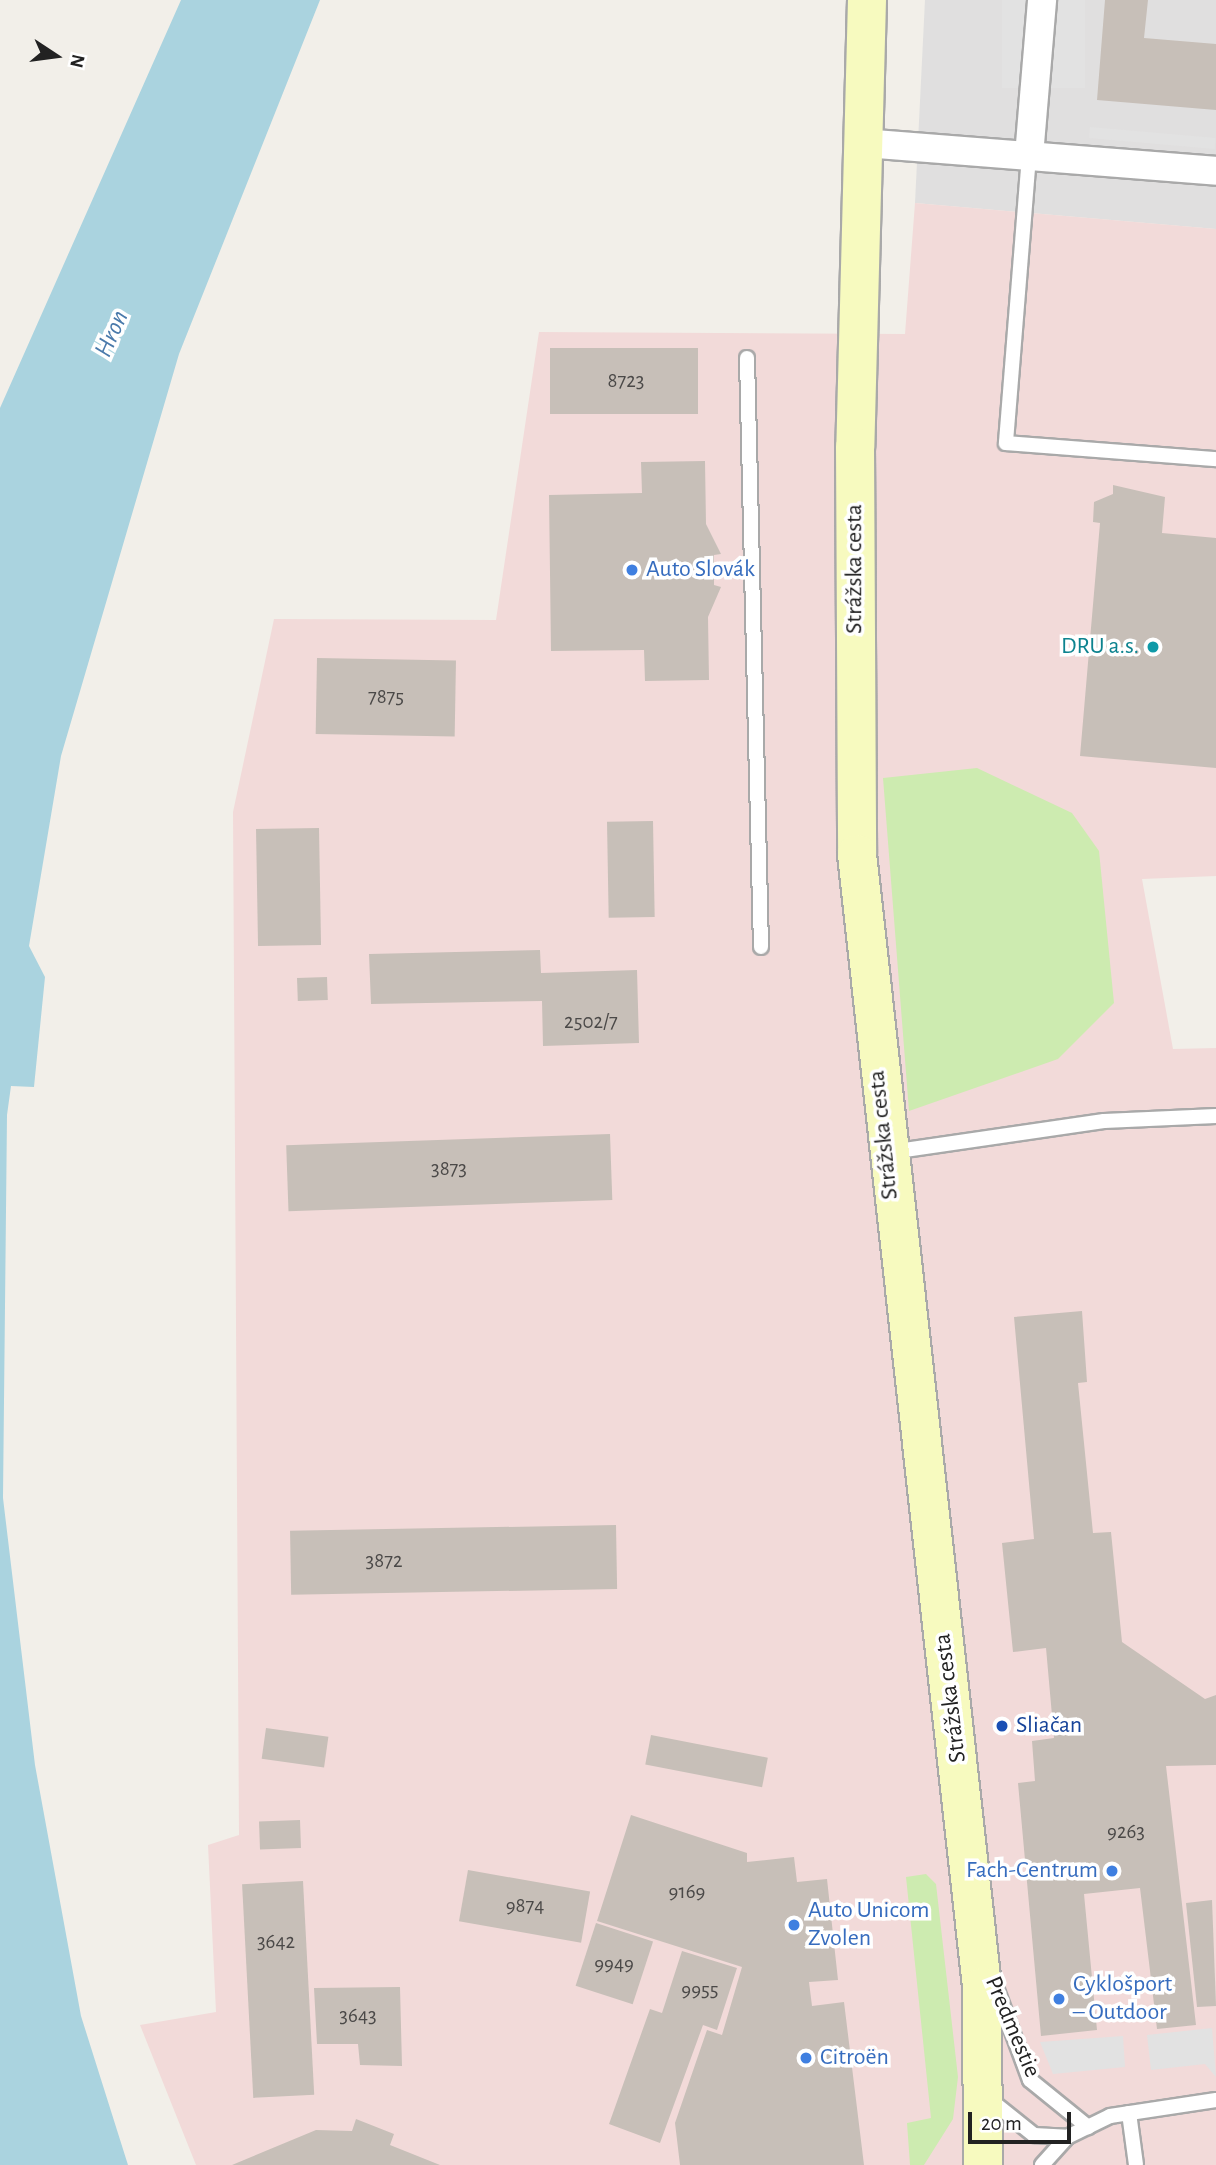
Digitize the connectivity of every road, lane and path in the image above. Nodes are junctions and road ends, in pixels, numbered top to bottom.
1 (867, 0) edge
2 (1042, 0) edge
3 (863, 143) junction
4 (1028, 156) junction
5 (1216, 171) edge
6 (747, 359) dead end
7 (1216, 459) edge
8 (761, 947) dead end
9 (1216, 1116) edge
10 (886, 1153) junction
11 (978, 1945) junction
12 (1216, 2101) edge
13 (985, 2109) junction
14 (1129, 2113) junction
15 (1088, 2127) junction
16 (1066, 2137) junction
17 (983, 2165) edge
18 (1001, 2165) edge
19 (1042, 2165) edge
20 (1136, 2165) edge

1 - 3 street, Strážska cesta
2 - 4 street
3 - 4 street
3 - 10 street, Strážska cesta
4 - 5 street
4 - 7 lane
6 - 8 lane
9 - 10 lane
10 - 11 street, Strážska cesta
11 - 13 street, Strážska cesta
11 - 15 lane, Predmestie
12 - 14 lane
13 - 16 lane
13 - 17 street, Strážska cesta
13 - 18 street, Strážska cesta
14 - 15 lane
14 - 20 lane
15 - 16 lane
16 - 19 lane

